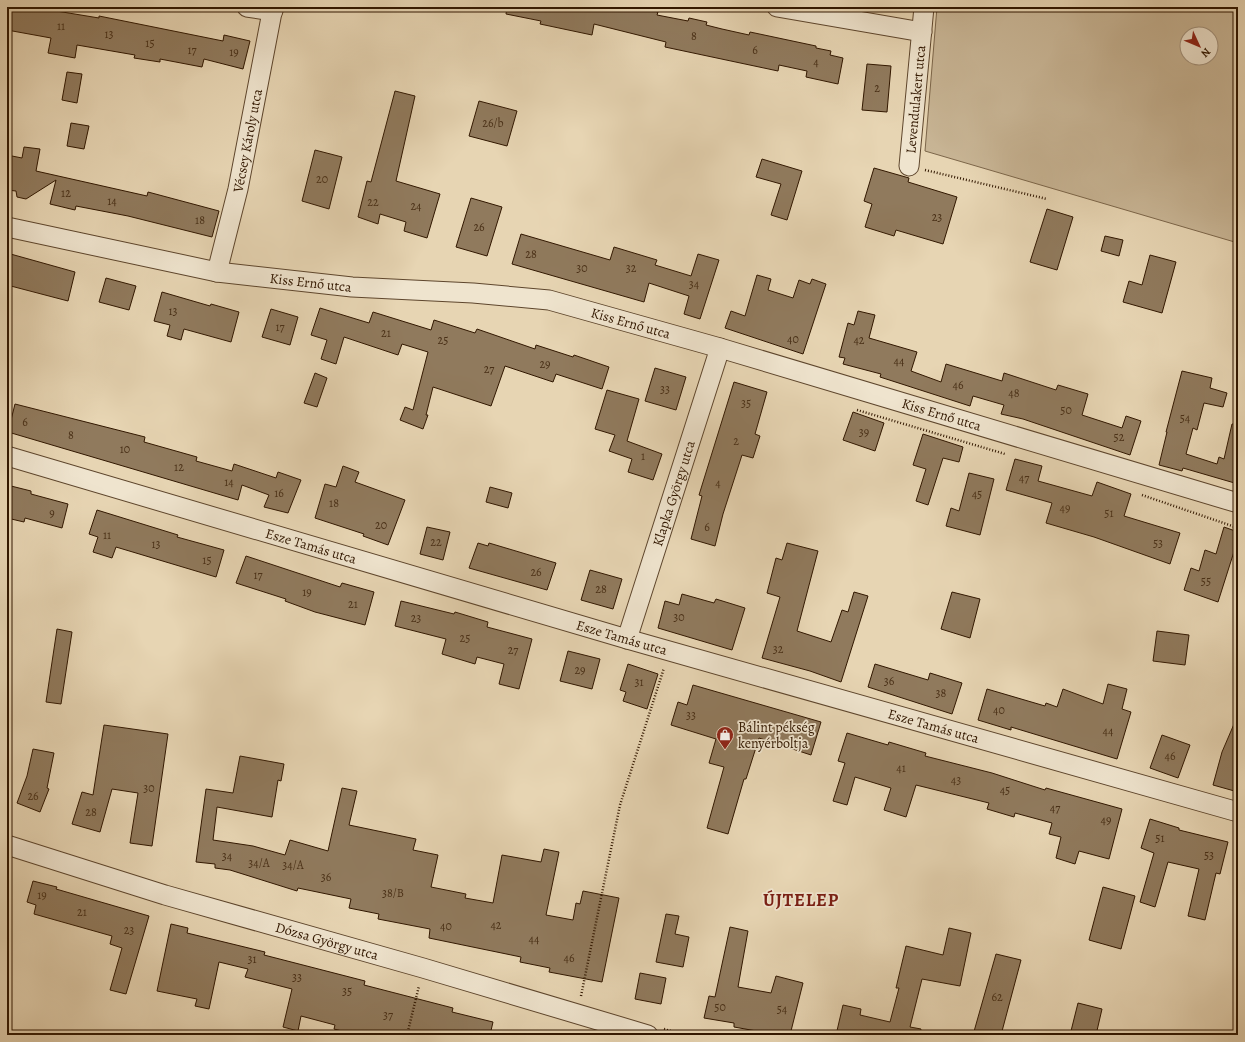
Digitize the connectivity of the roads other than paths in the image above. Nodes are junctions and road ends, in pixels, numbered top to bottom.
1 (247, 7) edge
2 (777, 7) edge
3 (924, 7) edge
4 (273, 9) edge
5 (922, 32) junction
6 (910, 166) road end
7 (7, 227) edge
8 (217, 272) junction
9 (720, 348) junction
10 (7, 456) edge
11 (1238, 503) edge
12 (627, 639) junction
13 (1238, 812) edge
14 (7, 845) edge
15 (648, 1035) edge

1 - 4 street
2 - 5 street, Levendulakert utca
3 - 5 street, Levendulakert utca
4 - 8 street, Vécsey Károly utca
5 - 6 street, Levendulakert utca
7 - 8 street, Kiss Ernő utca
8 - 9 street, Kiss Ernő utca
9 - 11 street, Kiss Ernő utca
9 - 12 street, Klapka György utca
10 - 12 street, Esze Tamás utca
12 - 13 street, Esze Tamás utca
14 - 15 street, Dózsa György utca

